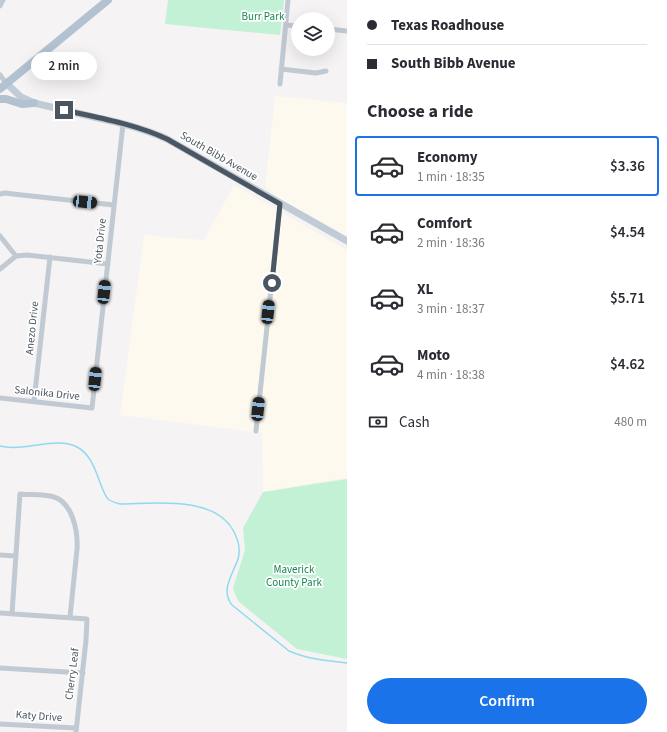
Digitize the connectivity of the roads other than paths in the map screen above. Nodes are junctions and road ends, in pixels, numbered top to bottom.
1 (3, 0) edge
2 (108, 0) edge
3 (288, 0) edge
4 (0, 6) edge
5 (286, 25) junction
6 (291, 25) edge
7 (335, 30) edge
8 (347, 31) edge
9 (281, 68) junction
10 (326, 71) dead end
11 (0, 75) edge
12 (280, 84) dead end
13 (3, 86) edge
14 (0, 99) edge
15 (34, 103) junction
16 (123, 124) junction
17 (0, 194) edge
18 (280, 204) junction
19 (114, 205) junction
20 (0, 236) edge
21 (347, 241) edge
22 (16, 256) junction
23 (50, 257) junction
24 (108, 264) junction
25 (0, 269) edge
26 (0, 398) edge
27 (34, 401) junction
28 (92, 408) joint
29 (256, 431) dead end
30 (0, 555) edge
31 (16, 556) junction
32 (0, 613) edge
33 (12, 614) junction
34 (70, 617) junction
35 (0, 668) edge
36 (83, 673) junction
37 (0, 724) edge
38 (76, 730) edge

1 - 4 street
2 - 13 main road
3 - 5 street
5 - 6 street
5 - 9 street
7 - 8 street
9 - 10 street
9 - 12 street
11 - 13 street
13 - 15 main road, South Bibb Avenue
14 - 15 main road
15 - 16 main road, South Bibb Avenue
16 - 18 main road, South Bibb Avenue
16 - 19 street, Yota Drive
17 - 19 street
18 - 21 main road, South Bibb Avenue
18 - 29 street
19 - 24 street, Yota Drive
20 - 22 street
22 - 23 street
22 - 25 street
23 - 24 street
23 - 27 street, Anezo Drive
24 - 28 street, Yota Drive
26 - 27 street, Salonika Drive
27 - 28 street, Salonika Drive
30 - 31 street
31 - 33 street
31 - 34 street
32 - 33 street
33 - 34 street
34 - 36 street, Cherry Leaf
35 - 36 street
36 - 38 street, Cherry Leaf
37 - 38 street, Katy Drive

